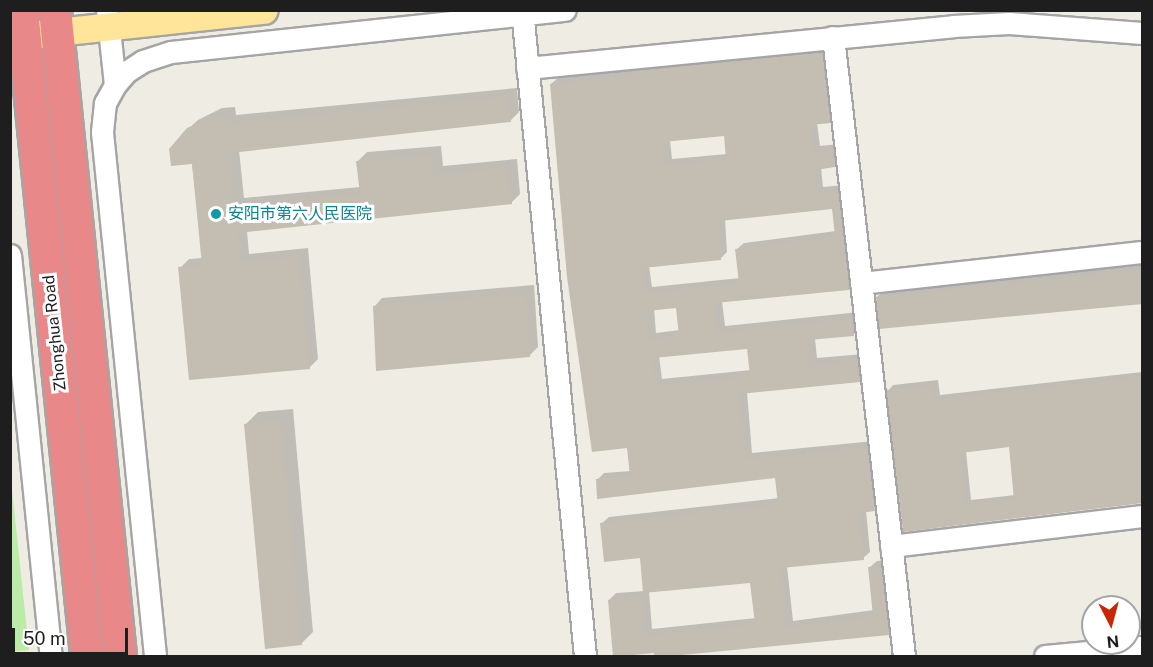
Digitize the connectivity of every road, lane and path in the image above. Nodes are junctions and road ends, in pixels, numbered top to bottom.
1 (264, 10) edge
2 (565, 10) edge
3 (522, 13) edge
4 (108, 19) edge
5 (56, 21) edge
6 (19, 28) edge
7 (1143, 33) edge
8 (833, 37) junction
9 (527, 68) junction
10 (115, 85) junction
11 (1143, 252) edge
12 (10, 255) edge
13 (861, 283) junction
14 (1143, 516) edge
15 (891, 546) junction
16 (1143, 647) edge
17 (51, 657) edge
18 (87, 657) edge
19 (120, 657) edge
20 (155, 657) edge
21 (585, 657) edge
22 (904, 657) edge
23 (1045, 657) edge

1 - 4 main road
2 - 3 street
3 - 9 street
3 - 10 street
4 - 5 main road
4 - 10 street
5 - 6 main road
5 - 19 highway, Zhonghua Road
6 - 18 highway, Zhonghua Road
7 - 8 street
8 - 9 street
8 - 13 street
9 - 21 street
10 - 20 street
11 - 13 street
12 - 17 street
13 - 15 street
14 - 15 street
15 - 22 street
16 - 23 street

